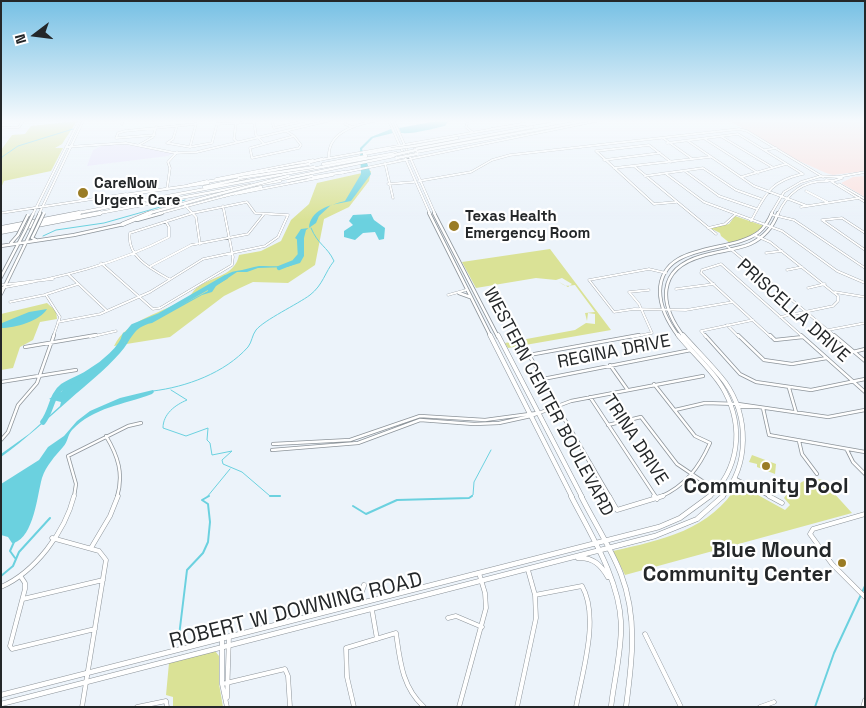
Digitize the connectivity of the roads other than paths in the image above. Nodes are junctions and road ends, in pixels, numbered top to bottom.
1 (62, 154) edge
2 (68, 154) edge
3 (174, 154) edge
4 (251, 154) edge
5 (271, 154) edge
6 (328, 154) edge
7 (394, 154) junction
8 (403, 154) edge
9 (407, 154) edge
10 (413, 154) edge
11 (518, 154) edge
12 (599, 154) edge
13 (652, 154) edge
14 (661, 154) edge
15 (684, 154) edge
16 (707, 154) edge
17 (729, 154) edge
18 (751, 154) edge
19 (771, 154) edge
20 (786, 154) edge
21 (711, 157) junction
22 (329, 158) junction
23 (371, 158) junction
24 (322, 159) junction
25 (405, 159) junction
26 (691, 159) junction
27 (410, 160) junction
28 (604, 160) junction
29 (354, 161) junction
30 (671, 162) junction
31 (800, 162) junction
32 (58, 163) junction
33 (64, 163) junction
34 (384, 163) junction
35 (407, 163) junction
36 (788, 164) junction
37 (634, 166) junction
38 (772, 167) junction
39 (614, 168) junction
40 (685, 171) junction
41 (344, 172) junction
42 (665, 173) junction
43 (758, 173) junction
44 (865, 173) edge
45 (645, 176) junction
46 (740, 177) junction
47 (823, 177) junction
48 (831, 177) junction
49 (836, 180) junction
50 (420, 181) junction
51 (829, 181) junction
52 (203, 182) junction
53 (414, 182) junction
54 (388, 184) junction
55 (167, 189) junction
56 (766, 191) junction
57 (806, 192) dead end
58 (124, 194) junction
59 (171, 194) junction
60 (781, 195) junction
61 (188, 196) junction
62 (224, 196) junction
63 (786, 197) junction
64 (393, 198) dead end
65 (761, 199) junction
66 (863, 199) edge
67 (428, 201) junction
68 (423, 202) junction
69 (677, 202) junction
70 (828, 203) junction
71 (57, 204) junction
72 (185, 205) junction
73 (43, 206) junction
74 (223, 206) junction
75 (801, 206) dead end
76 (807, 206) junction
77 (36, 208) junction
78 (757, 209) junction
79 (775, 209) junction
80 (24, 210) junction
81 (1, 213) edge
82 (194, 213) junction
83 (264, 214) junction
84 (773, 214) junction
85 (735, 215) junction
86 (778, 215) junction
87 (751, 221) junction
88 (166, 222) junction
89 (123, 224) junction
90 (440, 225) junction
91 (435, 226) junction
92 (766, 226) junction
93 (708, 228) junction
94 (772, 228) junction
95 (1, 229) edge
96 (865, 233) edge
97 (716, 234) dead end
98 (754, 235) junction
99 (761, 238) junction
100 (230, 239) junction
101 (37, 240) junction
102 (26, 242) junction
103 (19, 243) junction
104 (200, 244) junction
105 (2, 246) edge
106 (727, 246) junction
107 (16, 249) junction
108 (732, 249) junction
109 (865, 250) edge
110 (782, 251) junction
111 (233, 253) junction
112 (766, 253) dead end
113 (134, 254) junction
114 (451, 258) junction
115 (458, 260) junction
116 (101, 262) junction
117 (151, 266) junction
118 (803, 267) junction
119 (865, 268) edge
120 (786, 270) dead end
121 (666, 273) junction
122 (69, 275) junction
123 (1, 277) edge
124 (169, 278) junction
125 (865, 283) edge
126 (78, 284) junction
127 (714, 284) junction
128 (825, 284) junction
129 (3, 286) edge
130 (808, 288) dead end
131 (676, 289) dead end
132 (466, 290) junction
133 (474, 290) junction
134 (649, 290) dead end
135 (459, 292) junction
136 (835, 292) junction
137 (1, 294) edge
138 (46, 295) junction
139 (448, 295) dead end
140 (140, 296) junction
141 (470, 297) junction
142 (865, 297) edge
143 (10, 302) dead end
144 (733, 302) junction
145 (641, 309) junction
146 (662, 310) junction
147 (668, 310) junction
148 (107, 311) junction
149 (806, 312) junction
150 (780, 317) junction
151 (753, 320) junction
152 (58, 322) junction
153 (865, 323) edge
154 (727, 325) junction
155 (828, 330) junction
156 (116, 331) dead end
157 (803, 337) junction
158 (501, 342) junction
159 (494, 343) junction
160 (51, 344) junction
161 (25, 347) dead end
162 (865, 349) edge
163 (691, 350) junction
164 (854, 352) junction
165 (827, 358) junction
166 (865, 361) edge
167 (610, 365) junction
168 (76, 370) dead end
169 (39, 376) junction
170 (703, 376) dead end
171 (865, 379) edge
172 (853, 381) junction
173 (1, 382) edge
174 (654, 384) junction
175 (789, 388) junction
176 (627, 389) junction
177 (865, 392) edge
178 (590, 397) junction
179 (730, 405) junction
180 (737, 405) junction
181 (558, 408) junction
182 (763, 408) junction
183 (675, 410) junction
184 (865, 410) edge
185 (796, 412) junction
186 (538, 413) junction
187 (530, 415) junction
188 (426, 418) junction
189 (469, 420) junction
190 (141, 423) dead end
191 (467, 424) junction
192 (608, 425) junction
193 (382, 430) junction
194 (386, 434) junction
195 (106, 436) junction
196 (1, 440) edge
197 (799, 441) junction
198 (324, 442) junction
199 (299, 443) junction
200 (273, 444) dead end
201 (324, 447) junction
202 (298, 448) junction
203 (272, 450) dead end
204 (847, 450) junction
205 (865, 452) edge
206 (817, 474) dead end
207 (865, 474) edge
208 (693, 475) junction
209 (736, 479) junction
210 (718, 492) junction
211 (724, 496) junction
212 (657, 499) junction
213 (782, 503) dead end
214 (865, 514) edge
215 (52, 538) junction
216 (605, 541) junction
217 (595, 543) junction
218 (91, 548) junction
219 (609, 548) junction
220 (599, 551) junction
221 (556, 562) junction
222 (527, 568) junction
223 (479, 573) junction
224 (21, 577) junction
225 (103, 580) junction
226 (482, 580) junction
227 (374, 584) dead end
228 (364, 586) dead end
229 (1, 587) edge
230 (614, 588) junction
231 (393, 595) junction
232 (535, 595) junction
233 (864, 597) edge
234 (23, 599) junction
235 (350, 606) junction
236 (372, 608) junction
237 (448, 618) dead end
238 (482, 626) junction
239 (95, 629) junction
240 (645, 634) dead end
241 (229, 635) junction
242 (222, 637) junction
243 (377, 639) junction
244 (229, 644) junction
245 (222, 646) junction
246 (88, 671) junction
247 (86, 681) junction
248 (229, 683) junction
249 (222, 684) junction
250 (3, 694) edge
251 (226, 699) junction
252 (865, 700) edge
253 (774, 702) dead end
254 (1, 704) edge
255 (82, 707) edge
256 (137, 707) edge
257 (167, 707) edge
258 (227, 707) edge
259 (290, 707) edge
260 (354, 707) edge
261 (424, 707) edge
262 (459, 707) edge
263 (517, 707) edge
264 (576, 707) edge
265 (611, 707) edge
266 (626, 707) edge
267 (681, 707) edge
268 (760, 707) edge
269 (863, 707) edge

1 - 32 main road
2 - 33 main road
3 - 55 street
4 - 5 street
6 - 22 street
7 - 23 highway
7 - 23 highway
7 - 23 highway
7 - 25 main road
7 - 34 main road
7 - 35 main road
8 - 25 main road, WESTERN CENTER BOULEVARD
9 - 27 main road, WESTERN CENTER BOULEVARD
10 - 27 main road
11 - 50 main road
12 - 28 street
13 - 28 street
14 - 30 street
15 - 26 street
16 - 21 street
17 - 43 street
18 - 38 street
19 - 36 street
20 - 31 main road
21 - 26 street
21 - 46 street
22 - 24 main road
22 - 29 main road
23 - 29 highway
23 - 29 highway
23 - 29 main road
23 - 34 main road
24 - 52 main road
24 - 59 highway
25 - 27 main road
25 - 35 main road, WESTERN CENTER BOULEVARD
26 - 30 street
27 - 50 main road, WESTERN CENTER BOULEVARD
28 - 39 street
29 - 41 main road
29 - 52 highway, bridge
29 - 58 highway, bridge
29 - 59 highway
29 - 61 highway
29 - 62 highway, bridge
29 - 89 highway, bridge
29 - 95 highway
30 - 37 street
31 - 47 main road
31 - 48 main road
32 - 33 main road
32 - 77 main road
33 - 73 main road
34 - 54 street
35 - 53 main road, WESTERN CENTER BOULEVARD
36 - 38 street
36 - 56 street
37 - 39 street
37 - 45 street
38 - 43 street
39 - 69 street
40 - 42 street
40 - 65 street
40 - 78 street
41 - 61 highway
41 - 62 main road
42 - 45 street
42 - 85 street
43 - 46 street
44 - 48 main road
44 - 49 main road
45 - 69 street
46 - 56 street
47 - 48 main road
47 - 51 main road
47 - 60 main road
48 - 49 main road
49 - 51 main road
49 - 66 main road
50 - 53 main road
50 - 67 main road, WESTERN CENTER BOULEVARD
51 - 63 main road
51 - 66 main road
52 - 55 main road
53 - 54 street
53 - 68 main road, WESTERN CENTER BOULEVARD
54 - 64 street
55 - 58 main road
56 - 60 street
56 - 65 street
57 - 70 street
58 - 71 main road
59 - 95 highway
60 - 63 street
60 - 79 main road
61 - 95 highway
62 - 72 main road
63 - 76 street
63 - 86 main road
65 - 78 street
66 - 70 street
67 - 68 main road
67 - 90 main road, WESTERN CENTER BOULEVARD
68 - 91 main road, WESTERN CENTER BOULEVARD
69 - 93 street
70 - 76 street
71 - 73 main road
71 - 101 main road, bridge
72 - 82 street
72 - 89 main road
73 - 77 main road
73 - 102 main road, bridge
74 - 82 street
74 - 83 street
74 - 100 street
75 - 76 street
77 - 80 main road
77 - 103 main road, bridge
78 - 87 street
79 - 84 main road
79 - 86 street
80 - 81 main road
80 - 105 main road, bridge
82 - 88 street
82 - 104 street
83 - 100 street
83 - 111 street
84 - 86 street
84 - 92 main road
85 - 87 street
85 - 93 street
86 - 94 main road
86 - 119 street
87 - 92 street
88 - 113 street
88 - 113 street
89 - 101 main road
90 - 91 main road
90 - 115 main road, WESTERN CENTER BOULEVARD
91 - 114 main road, WESTERN CENTER BOULEVARD
92 - 94 street
92 - 98 main road
93 - 97 street
94 - 99 main road
94 - 125 street
96 - 109 street
98 - 99 street
98 - 106 main road
99 - 108 main road
99 - 110 street
100 - 104 street
100 - 111 street
101 - 102 main road
102 - 103 main road
102 - 129 main road
103 - 105 main road
103 - 107 main road
104 - 117 street
105 - 107 main road
106 - 108 street
106 - 121 main road
107 - 123 main road
108 - 147 main road
108 - 149 street
110 - 112 street
110 - 118 street
111 - 124 street
111 - 140 street
113 - 116 street
113 - 117 street
114 - 115 main road
114 - 132 main road, WESTERN CENTER BOULEVARD
115 - 133 main road, WESTERN CENTER BOULEVARD
116 - 122 street
116 - 140 street
117 - 124 street
118 - 120 street
118 - 128 street
121 - 145 street
121 - 146 main road
122 - 126 street
122 - 129 street
124 - 140 street
126 - 138 street
126 - 148 street
127 - 131 street
127 - 144 street
127 - 150 street, PRISCELLA DRIVE
128 - 130 street
128 - 136 street
129 - 137 main road
132 - 133 main road
132 - 135 street
132 - 141 main road, WESTERN CENTER BOULEVARD
133 - 158 main road, WESTERN CENTER BOULEVARD
134 - 145 street
135 - 139 street
135 - 141 main road
136 - 142 street
136 - 149 street
138 - 143 street
138 - 152 street
140 - 148 street
141 - 159 main road, WESTERN CENTER BOULEVARD
144 - 147 street
144 - 151 street
145 - 146 street
145 - 167 street, REGINA DRIVE
146 - 147 street
146 - 163 main road
147 - 180 main road
148 - 152 street
149 - 150 street
149 - 155 street
150 - 157 street, PRISCELLA DRIVE
151 - 154 street
151 - 157 street
152 - 160 street
153 - 155 street
154 - 165 street
154 - 175 street
155 - 164 street
156 - 160 street
157 - 165 street, PRISCELLA DRIVE
158 - 159 main road
158 - 186 main road, WESTERN CENTER BOULEVARD
159 - 187 main road, WESTERN CENTER BOULEVARD
160 - 161 street
160 - 169 street
162 - 164 street
163 - 167 street, REGINA DRIVE
163 - 179 main road
164 - 166 street
165 - 172 street, PRISCELLA DRIVE
167 - 176 street
168 - 169 street
169 - 173 street
169 - 196 street
170 - 174 street
171 - 172 street
172 - 175 street
172 - 177 street, PRISCELLA DRIVE
174 - 176 street
174 - 183 street
175 - 185 street
176 - 178 street
178 - 181 street
178 - 192 street, TRINA DRIVE
179 - 180 street
179 - 183 street
179 - 210 main road
180 - 182 street
180 - 209 main road
181 - 186 street
181 - 212 street
182 - 185 street
182 - 197 street
183 - 208 street
184 - 185 street
186 - 187 street
186 - 216 main road, WESTERN CENTER BOULEVARD
187 - 189 street
187 - 191 street
187 - 217 main road, WESTERN CENTER BOULEVARD
188 - 189 street
188 - 191 street
188 - 193 street
188 - 194 street
189 - 191 street
190 - 195 street
192 - 208 street
192 - 212 street, TRINA DRIVE
193 - 194 street
193 - 198 street
194 - 201 street
195 - 215 street
195 - 218 street
197 - 204 street
197 - 206 street
198 - 199 street
198 - 201 street
199 - 200 street
199 - 202 street
201 - 202 street
202 - 203 street
204 - 205 street
204 - 207 street
208 - 210 street
208 - 212 street
209 - 211 main road, ROBERT W DOWNING ROAD
209 - 213 street
210 - 211 street
210 - 216 main road, ROBERT W DOWNING ROAD
211 - 219 main road, ROBERT W DOWNING ROAD
214 - 233 street
215 - 218 street
215 - 224 street
216 - 217 main road, ROBERT W DOWNING ROAD
216 - 219 main road, WESTERN CENTER BOULEVARD
217 - 220 main road, WESTERN CENTER BOULEVARD
217 - 223 main road, ROBERT W DOWNING ROAD
218 - 225 street
219 - 220 main road, ROBERT W DOWNING ROAD
219 - 266 main road, WESTERN CENTER BOULEVARD
220 - 221 main road, ROBERT W DOWNING ROAD
220 - 230 main road, WESTERN CENTER BOULEVARD
221 - 222 main road, ROBERT W DOWNING ROAD
221 - 230 main road
222 - 226 main road, ROBERT W DOWNING ROAD
222 - 232 street
223 - 226 street
223 - 231 main road, ROBERT W DOWNING ROAD
224 - 229 street
224 - 234 street
225 - 234 street
225 - 239 street
226 - 236 main road, ROBERT W DOWNING ROAD
226 - 238 street
227 - 231 main road
228 - 235 main road
230 - 265 main road, WESTERN CENTER BOULEVARD
231 - 235 main road, ROBERT W DOWNING ROAD
232 - 263 street
232 - 264 street
234 - 239 street
235 - 241 main road, ROBERT W DOWNING ROAD
236 - 243 street
236 - 244 main road, ROBERT W DOWNING ROAD
237 - 238 street
238 - 262 street
239 - 246 street
240 - 267 street
241 - 242 main road, ROBERT W DOWNING ROAD
241 - 244 street
242 - 245 street
242 - 246 main road, ROBERT W DOWNING ROAD
243 - 260 street
243 - 261 street
244 - 245 main road, ROBERT W DOWNING ROAD
244 - 248 street
245 - 247 main road, ROBERT W DOWNING ROAD
245 - 249 street
246 - 247 street
246 - 250 main road, ROBERT W DOWNING ROAD
247 - 254 main road, ROBERT W DOWNING ROAD
247 - 255 street
248 - 249 street
248 - 251 street
248 - 259 street
249 - 251 street
251 - 258 street
252 - 269 street
253 - 268 street
256 - 257 street

